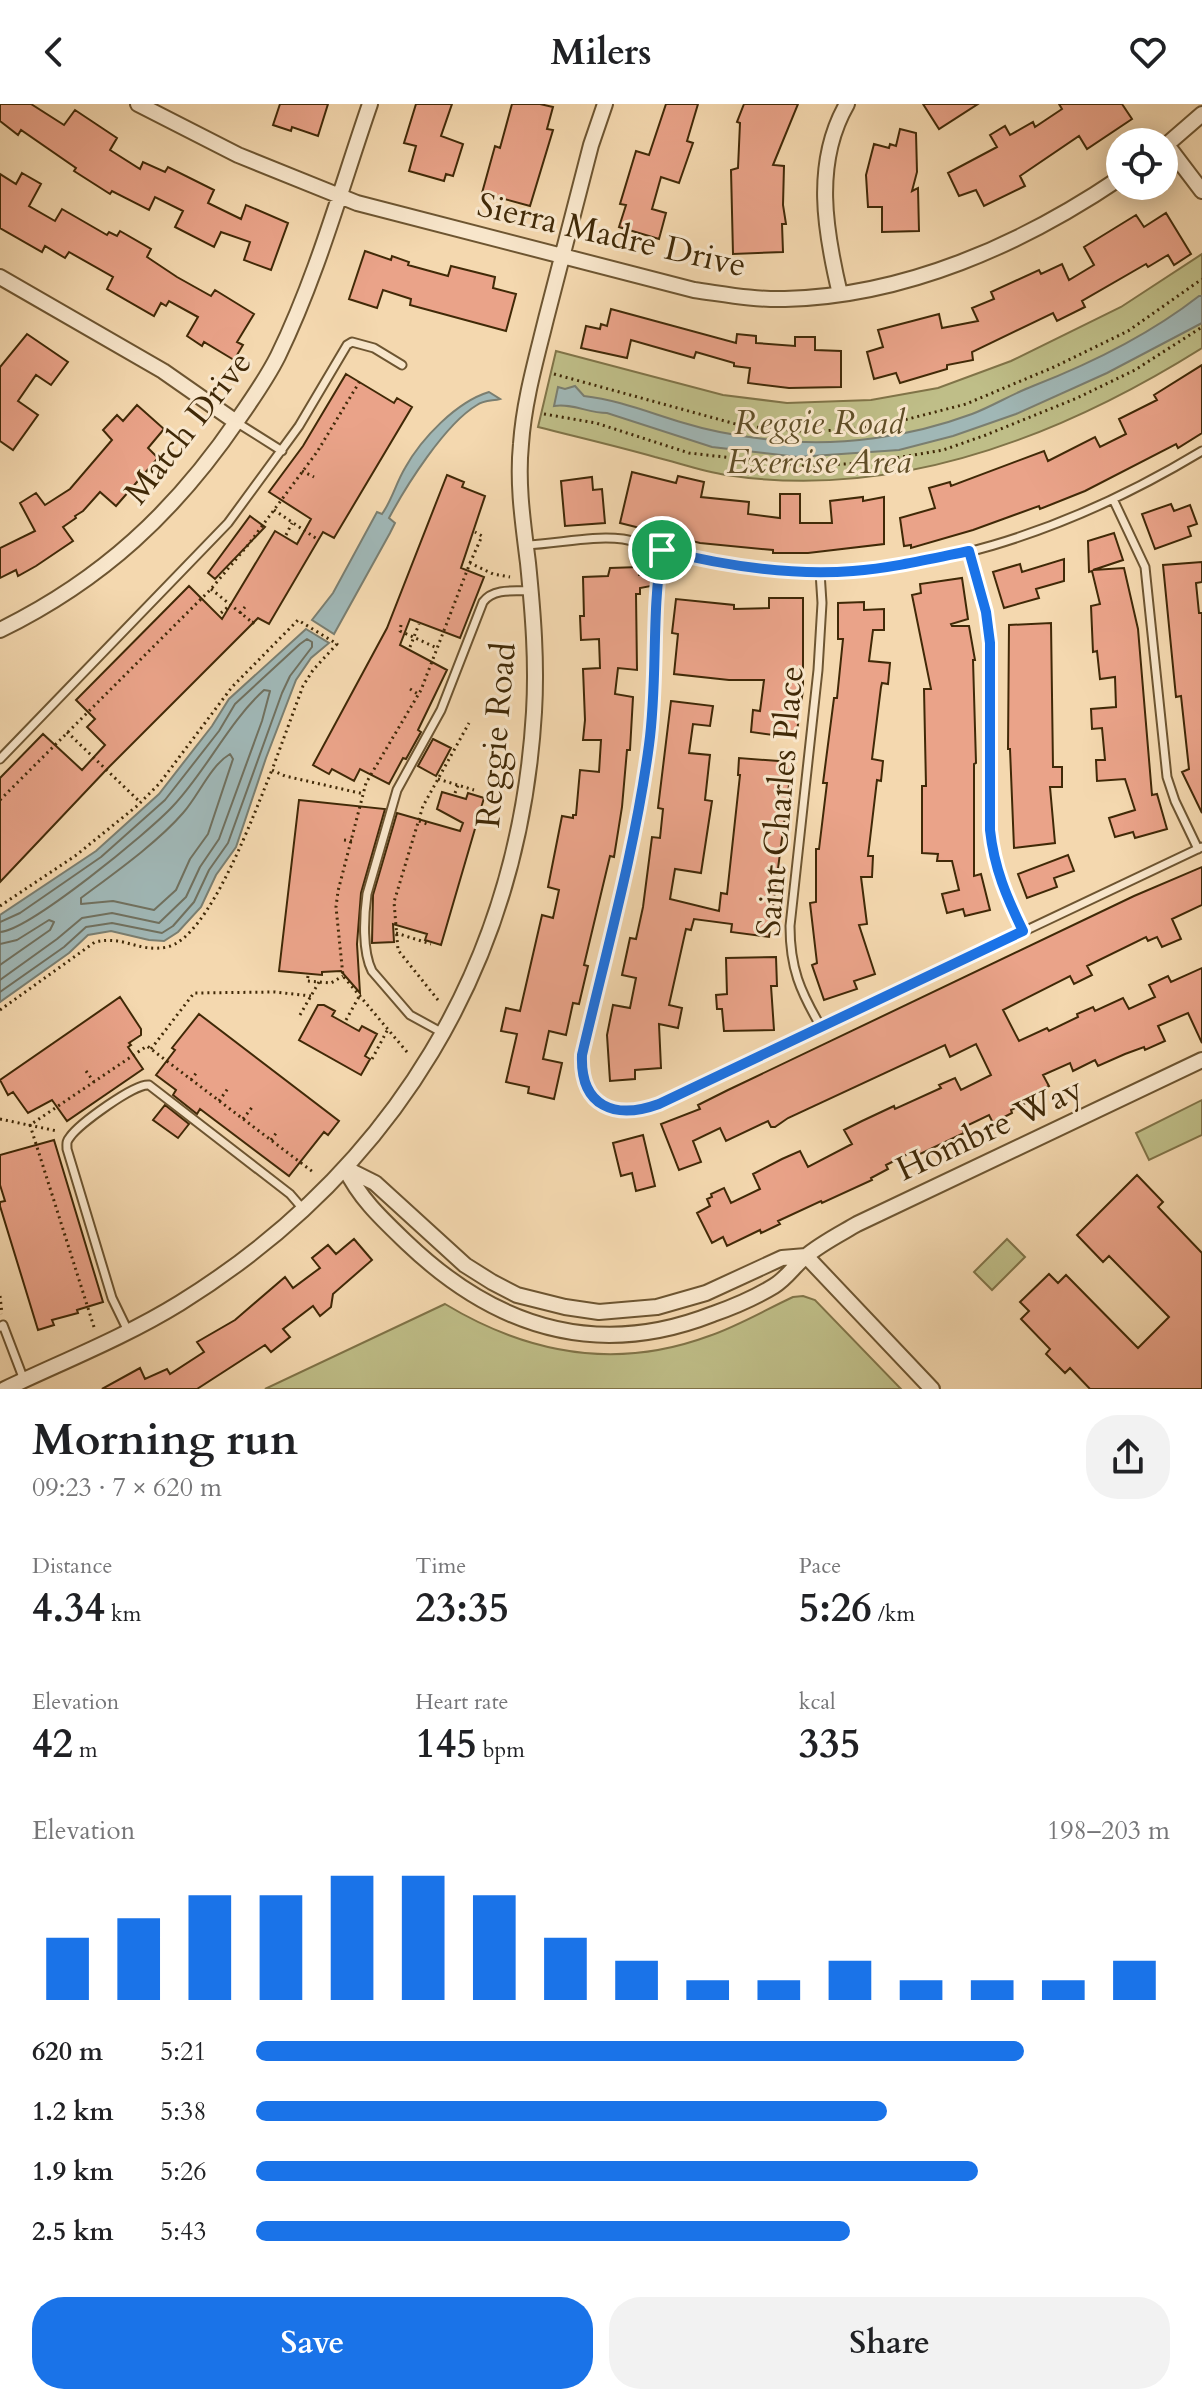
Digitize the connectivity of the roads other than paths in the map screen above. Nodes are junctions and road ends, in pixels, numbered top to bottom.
1 (138, 104) edge
2 (370, 104) edge
3 (605, 104) edge
4 (847, 104) edge
5 (1202, 114) edge
6 (1178, 135) edge
7 (1178, 162) edge
8 (1106, 187) edge
9 (1202, 191) edge
10 (338, 196) junction
11 (563, 257) junction
12 (1, 279) edge
13 (840, 294) junction
14 (402, 365) dead end
15 (236, 422) junction
16 (282, 451) junction
17 (1202, 451) edge
18 (1113, 499) junction
19 (526, 545) junction
20 (662, 550) junction
21 (969, 551) junction
22 (820, 572) junction
23 (531, 591) junction
24 (0, 630) edge
25 (0, 759) edge
26 (1200, 848) edge
27 (1023, 931) junction
28 (821, 1027) junction
29 (443, 1033) junction
30 (1202, 1060) edge
31 (345, 1168) junction
32 (303, 1209) junction
33 (806, 1256) junction
34 (2, 1326) edge
35 (128, 1331) junction
36 (24, 1380) junction
37 (5, 1389) edge
38 (932, 1389) edge

1 - 10 street, Sierra Madre Drive
2 - 10 street, Match Drive
3 - 11 street, Reggie Road
4 - 13 street
5 - 6 street
7 - 9 street
8 - 13 street, Sierra Madre Drive
10 - 11 street, Sierra Madre Drive
10 - 15 street, Match Drive
11 - 13 street, Sierra Madre Drive
11 - 19 street, Reggie Road
12 - 15 street
14 - 16 lane
15 - 16 lane
15 - 24 street, Match Drive
16 - 25 lane
17 - 18 lane
18 - 21 lane
18 - 26 lane
19 - 20 lane
19 - 23 street, Reggie Road
20 - 22 lane
20 - 28 lane
21 - 22 lane
21 - 27 lane
22 - 28 lane, Saint Charles Place
23 - 29 street, Reggie Road
23 - 29 lane
26 - 27 lane
27 - 28 lane
29 - 31 street, Reggie Road
30 - 33 street, Hombre Way
31 - 32 street, Reggie Road
31 - 33 street, Hombre Way
31 - 33 street, Hombre Way
32 - 35 street, Reggie Road
32 - 35 lane
33 - 38 street
34 - 36 lane
35 - 36 street, Reggie Road
36 - 37 street, Reggie Road

